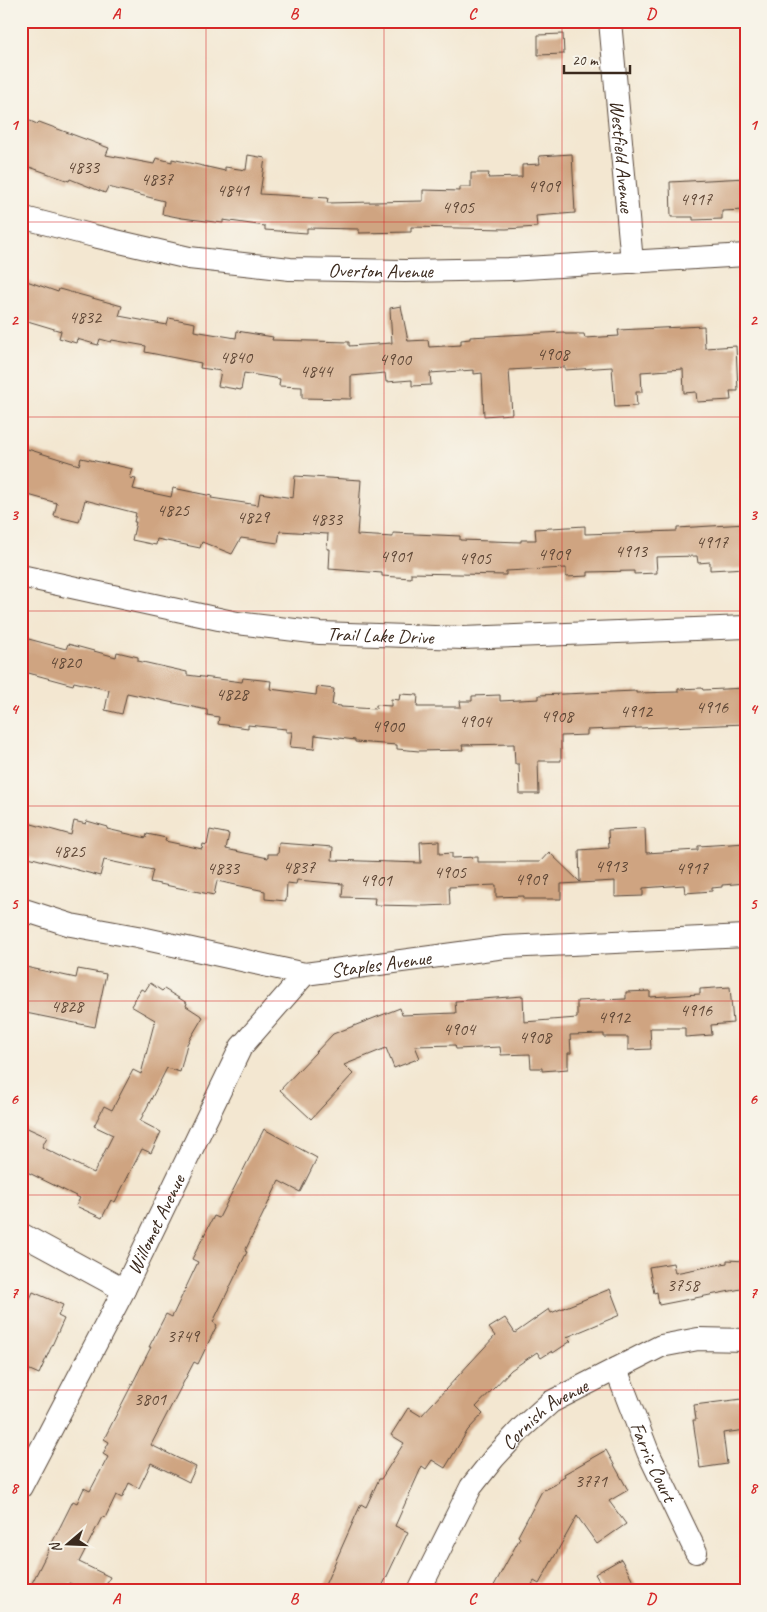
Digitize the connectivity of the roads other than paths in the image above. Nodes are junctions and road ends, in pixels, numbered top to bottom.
1 (610, 21) edge
2 (21, 217) edge
3 (746, 255) edge
4 (632, 262) junction
5 (21, 576) edge
6 (746, 627) edge
7 (21, 909) edge
8 (746, 936) edge
9 (305, 974) junction
10 (21, 1234) edge
11 (124, 1290) junction
12 (746, 1340) edge
13 (616, 1369) junction
14 (21, 1487) edge
15 (696, 1552) dead end
16 (419, 1591) edge

1 - 4 street, Westfield Avenue
2 - 4 street, Overton Avenue
3 - 4 street, Overton Avenue
5 - 6 street, Trail Lake Drive
7 - 9 street, Staples Avenue
8 - 9 street, Staples Avenue
9 - 11 street, Willomet Avenue
10 - 11 street
11 - 14 street, Willomet Avenue
12 - 13 street, Cornish Avenue
13 - 15 street, Farris Court
13 - 16 street, Cornish Avenue

